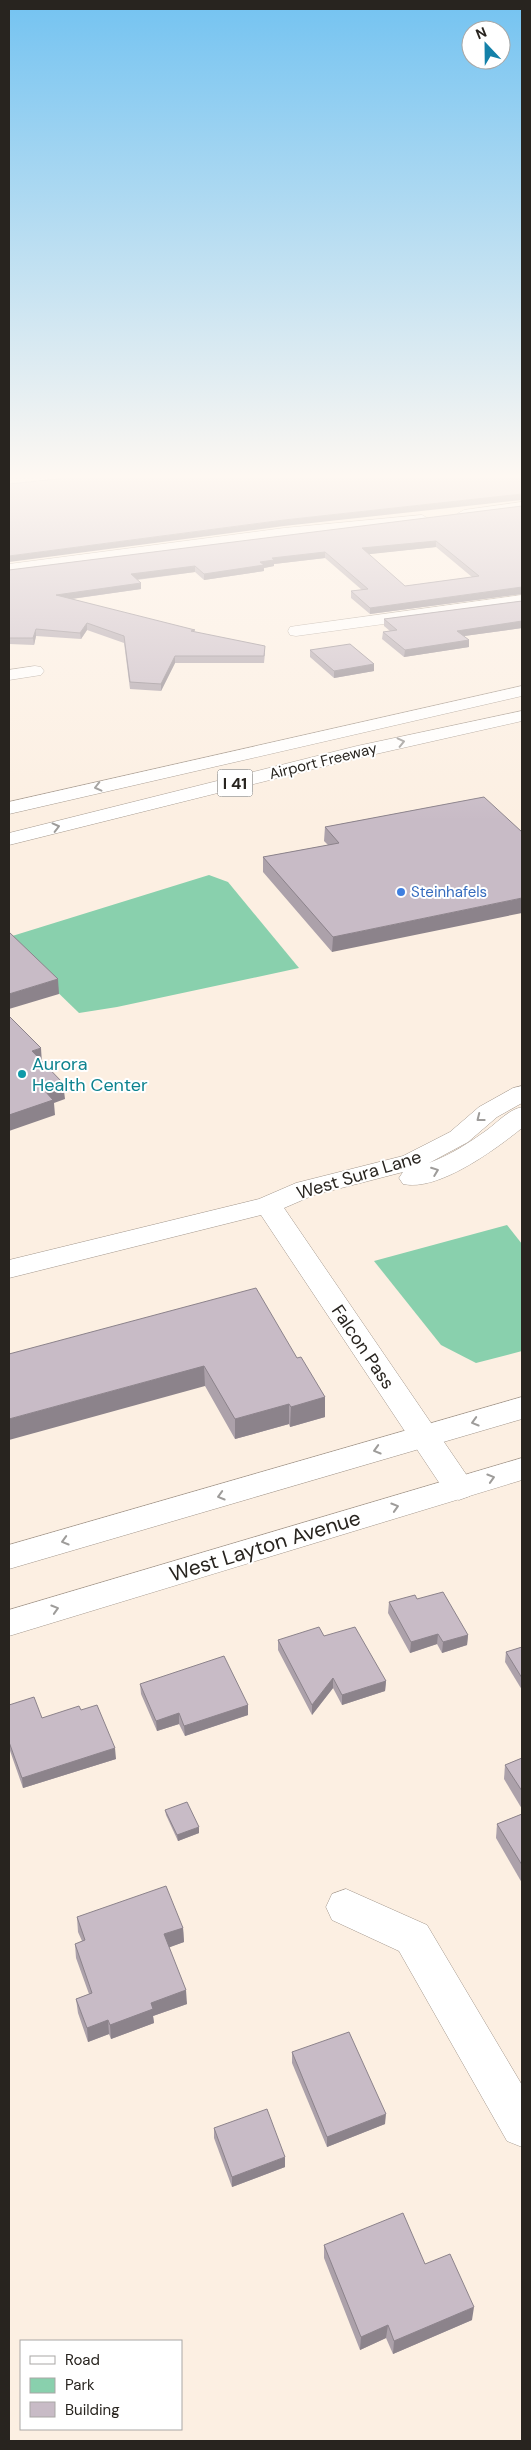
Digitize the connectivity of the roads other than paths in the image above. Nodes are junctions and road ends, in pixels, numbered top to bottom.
1 (522, 600) edge
2 (296, 631) dead end
3 (35, 671) dead end
4 (9, 675) edge
5 (522, 681) edge
6 (522, 692) edge
7 (522, 716) edge
8 (522, 725) edge
9 (462, 728) junction
10 (146, 775) junction
11 (9, 808) edge
12 (9, 839) edge
13 (522, 1093) edge
14 (522, 1115) edge
15 (268, 1205) junction
16 (9, 1269) edge
17 (522, 1408) edge
18 (424, 1437) junction
19 (522, 1469) edge
20 (459, 1488) junction
21 (9, 1558) edge
22 (9, 1623) edge
23 (346, 1907) dead end
24 (522, 2126) edge

1 - 2 main road
3 - 4 main road
5 - 10 main road
6 - 10 main road, Airport Freeway / I 41
7 - 9 main road, Airport Freeway / I 41
8 - 9 main road
12 -> 9 main road, Airport Freeway / I 41
10 -> 11 main road, Airport Freeway / I 41
13 -> 15 main road, West Sura Lane
15 -> 14 main road, West Sura Lane
15 - 16 main road, West Sura Lane
15 - 18 main road, Falcon Pass
17 -> 18 main road
18 - 20 main road, Falcon Pass
18 -> 21 main road
20 -> 19 main road, West Layton Avenue
22 -> 20 main road, West Layton Avenue
23 - 24 main road

